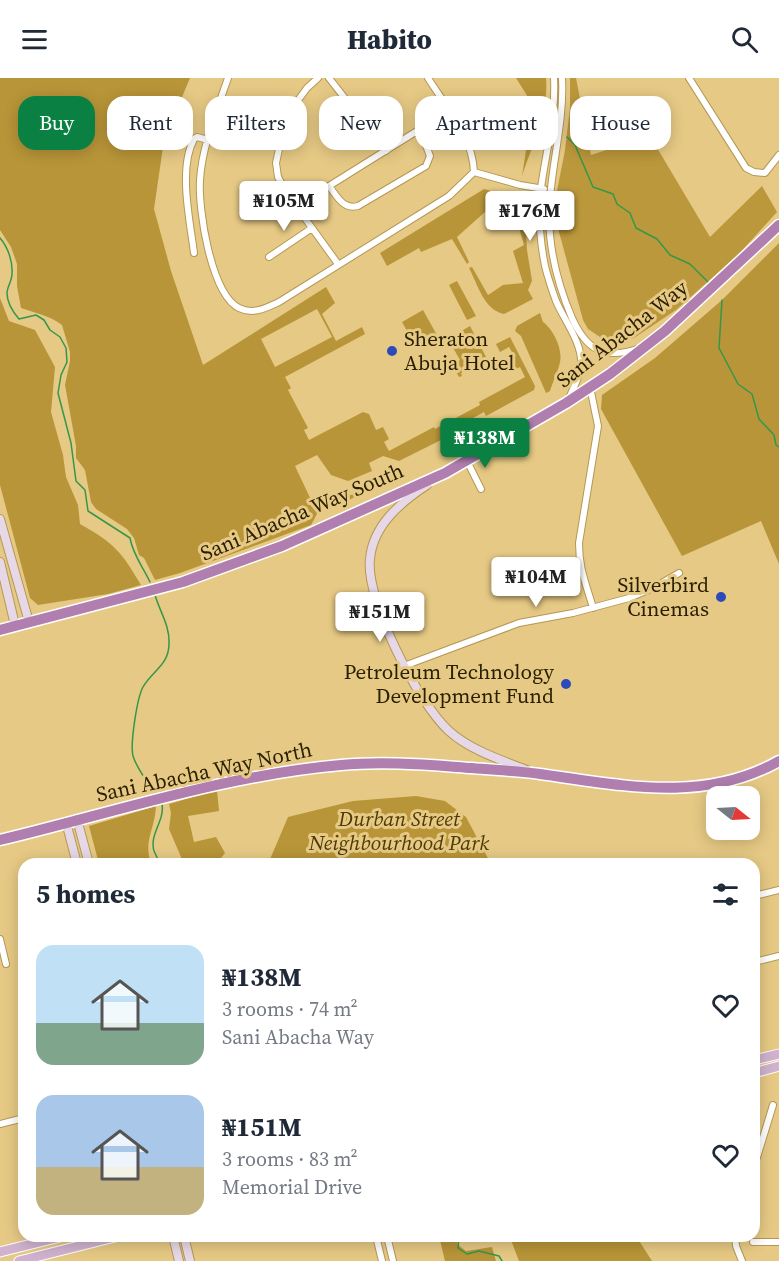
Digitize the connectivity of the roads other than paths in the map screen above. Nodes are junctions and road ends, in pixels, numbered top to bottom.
1 (228, 78) edge
2 (318, 78) edge
3 (329, 78) edge
4 (428, 78) edge
5 (554, 78) edge
6 (562, 78) edge
7 (689, 78) edge
8 (222, 96) edge
9 (439, 96) edge
10 (415, 133) edge
11 (205, 139) edge
12 (206, 150) edge
13 (428, 150) edge
14 (471, 150) edge
15 (386, 151) junction
16 (779, 155) edge
17 (474, 172) junction
18 (329, 186) junction
19 (541, 188) junction
20 (550, 189) junction
21 (297, 206) junction
22 (779, 225) edge
23 (312, 228) junction
24 (194, 253) dead end
25 (269, 257) dead end
26 (338, 264) junction
27 (646, 346) junction
28 (590, 387) junction
29 (566, 403) junction
30 (467, 461) junction
31 (445, 473) junction
32 (481, 489) dead end
33 (0, 519) edge
34 (0, 562) edge
35 (679, 573) dead end
36 (593, 608) junction
37 (29, 622) junction
38 (15, 625) junction
39 (0, 630) edge
40 (404, 666) junction
41 (779, 761) edge
42 (538, 774) junction
43 (72, 821) junction
44 (0, 840) edge
45 (76, 858) edge
46 (87, 858) edge
47 (779, 890) edge
48 (760, 895) edge
49 (0, 939) edge
50 (779, 956) edge
51 (760, 961) edge
52 (6, 964) dead end
53 (779, 1054) edge
54 (760, 1059) edge
55 (779, 1066) edge
56 (760, 1071) edge
57 (772, 1104) dead end
58 (18, 1120) edge
59 (0, 1124) edge
60 (760, 1146) edge
61 (40, 1242) edge
62 (95, 1242) edge
63 (174, 1242) edge
64 (185, 1242) edge
65 (377, 1242) edge
66 (388, 1242) edge
67 (736, 1242) edge
68 (753, 1242) dead end
69 (779, 1242) edge
70 (0, 1252) edge
71 (19, 1261) edge
72 (179, 1261) edge
73 (190, 1261) edge
74 (382, 1261) edge
75 (393, 1261) edge
76 (742, 1261) edge

1 - 8 street
2 - 21 street
3 - 15 street
4 - 9 street
5 - 19 street
6 - 20 street
7 - 16 street
10 - 15 street
11 - 24 street
12 - 26 street
13 - 18 street
14 - 17 street
15 - 18 street
17 - 19 street
17 - 26 street
18 - 21 street
19 - 20 street
19 - 29 street
20 - 27 street
21 - 23 street
22 - 27 highway, Sani Abacha Way
23 - 25 street
23 - 26 street
27 - 28 highway, Sani Abacha Way
28 - 29 highway, Sani Abacha Way
28 - 36 street
29 - 30 highway, Sani Abacha Way
30 - 31 highway, Sani Abacha Way
30 - 32 street
31 - 37 highway, Sani Abacha Way South
31 - 40 street
33 - 37 street
34 - 38 street
35 - 36 street
36 - 40 street
37 - 38 highway, Sani Abacha Way South
38 - 39 highway, Sani Abacha Way South
40 - 42 street
41 - 42 highway
42 - 43 highway, Sani Abacha Way North
43 - 44 highway, Sani Abacha Way North
43 - 45 street
43 - 46 street
47 - 48 street
49 - 52 street
50 - 51 street
53 - 54 main road
55 - 56 main road
57 - 60 street
58 - 59 street
61 - 70 main road
62 - 71 main road
63 - 72 street
64 - 73 street
65 - 74 street
66 - 75 street
67 - 76 street
68 - 69 street

